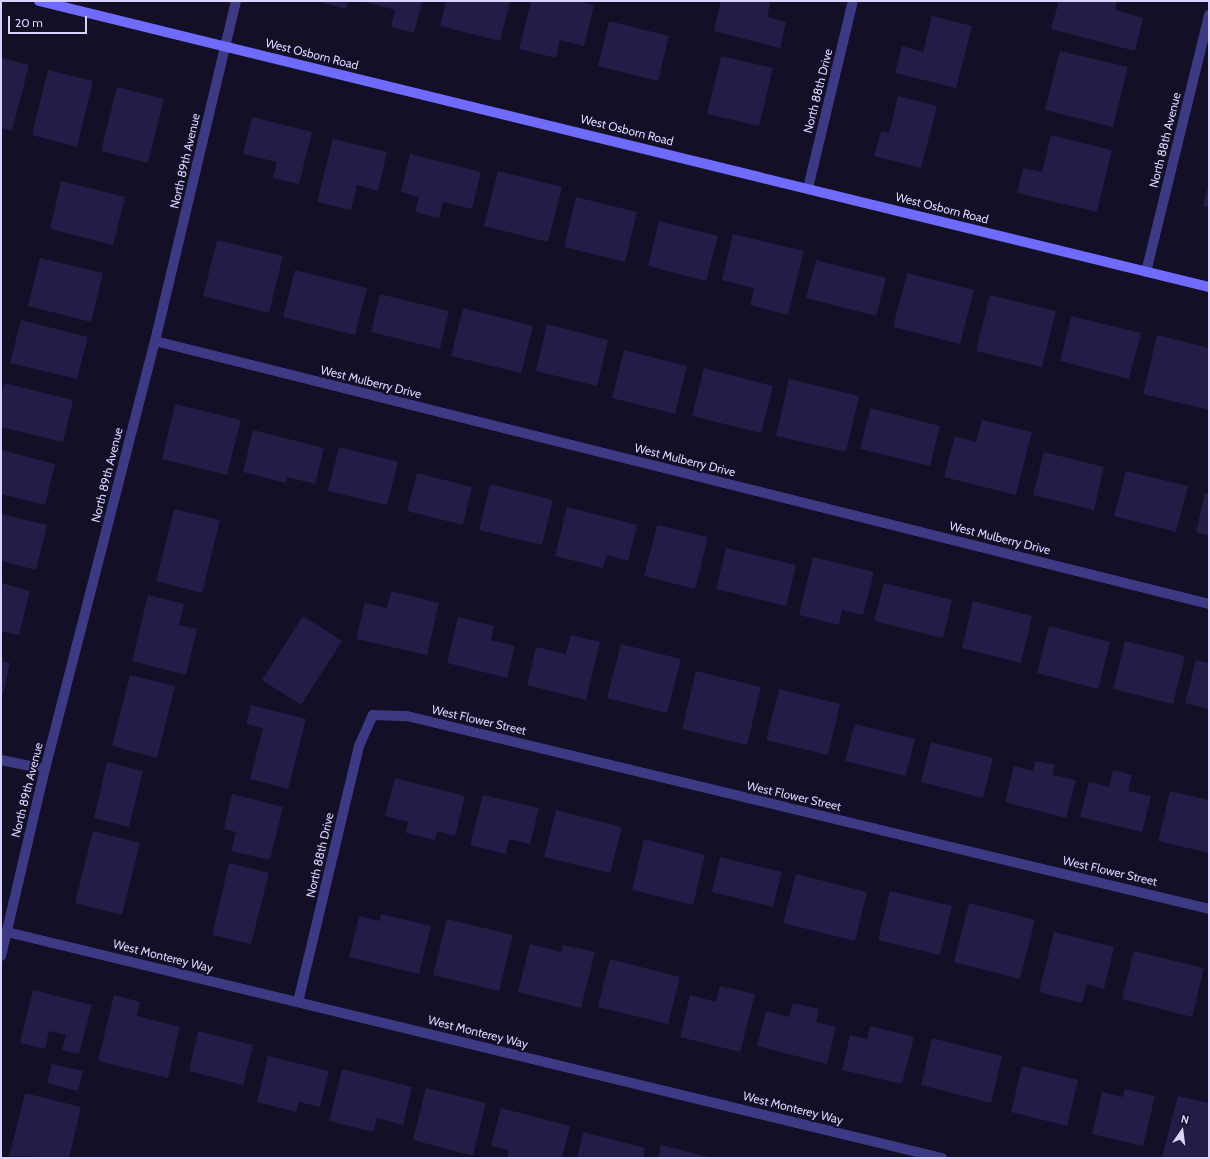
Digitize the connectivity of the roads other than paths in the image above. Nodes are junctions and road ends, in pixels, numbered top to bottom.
1 (39, 1) edge
2 (236, 1) edge
3 (853, 1) edge
4 (1209, 15) edge
5 (226, 46) junction
6 (808, 188) junction
7 (1146, 272) junction
8 (1209, 287) edge
9 (155, 341) junction
10 (1209, 604) edge
11 (373, 715) joint
12 (1, 760) edge
13 (45, 769) junction
14 (1209, 909) edge
15 (7, 932) junction
16 (1, 956) edge
17 (298, 1002) junction
18 (942, 1158) edge

1 - 5 street, West Osborn Road
2 - 5 street, North 89th Avenue
3 - 6 street, North 88th Drive
4 - 7 street, North 88th Avenue
5 - 6 street, West Osborn Road
5 - 9 street, North 89th Avenue
6 - 7 street, West Osborn Road
7 - 8 street, West Osborn Road
9 - 10 street, West Mulberry Drive
9 - 13 street, North 89th Avenue
11 - 14 street, West Flower Street
11 - 17 street, North 88th Drive
12 - 13 street
13 - 15 street, North 89th Avenue
15 - 16 street, North 89th Avenue
15 - 17 street, West Monterey Way
17 - 18 street, West Monterey Way

